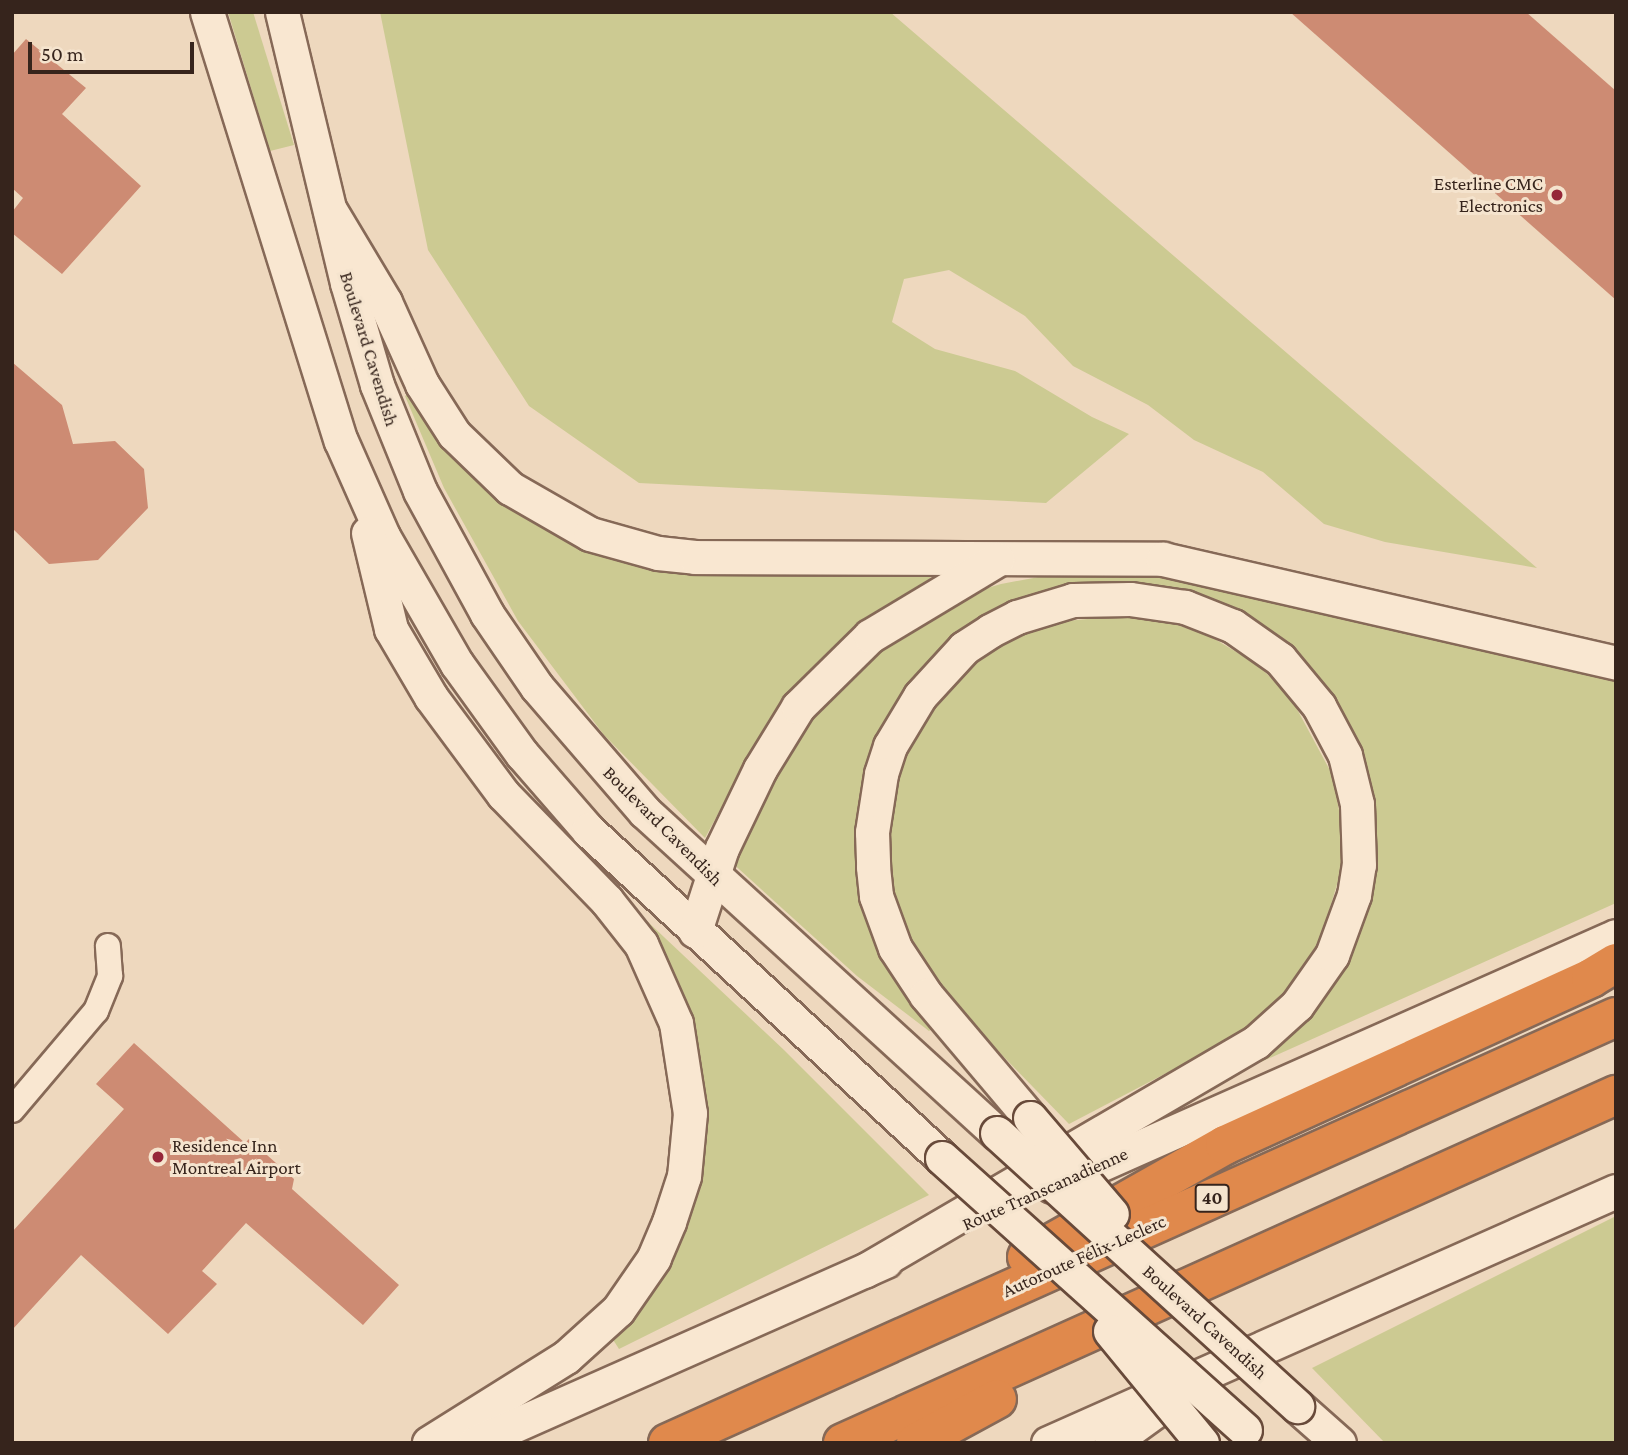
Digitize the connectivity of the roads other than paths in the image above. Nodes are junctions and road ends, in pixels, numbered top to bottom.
1 (207, 12) edge
2 (282, 12) edge
3 (330, 210) junction
4 (353, 470) junction
5 (1000, 558) junction
6 (1616, 663) edge
7 (712, 876) junction
8 (695, 931) junction
9 (1616, 936) edge
10 (108, 946) dead end
11 (1616, 962) edge
12 (1616, 1017) edge
13 (1616, 1096) edge
14 (12, 1110) edge
15 (1616, 1191) edge
16 (1040, 1245) junction
17 (1263, 1254) junction
18 (864, 1271) junction
19 (1205, 1322) junction
20 (1212, 1370) junction
21 (808, 1380) junction
22 (1252, 1436) edge
23 (429, 1443) edge
24 (475, 1443) edge
25 (668, 1443) edge
26 (843, 1443) edge
27 (916, 1443) edge
28 (1048, 1443) edge
29 (1111, 1443) edge
30 (1202, 1443) edge
31 (1339, 1443) edge

1 - 4 main road
2 - 3 main road, Boulevard Cavendish
3 - 5 main road
3 - 7 main road, Boulevard Cavendish
4 - 8 main road
4 - 23 main road
5 - 6 main road
5 - 7 main road
7 - 8 main road
7 - 19 main road, Boulevard Cavendish, bridge
8 - 16 main road, bridge
9 - 18 main road, Route Transcanadienne
10 - 14 street
11 - 21 highway
12 - 21 highway, Autoroute Félix-Leclerc / 40
13 - 17 highway
15 - 20 main road
16 - 22 main road, bridge
16 - 30 main road, bridge
17 - 26 highway
17 - 27 highway
18 - 19 main road, bridge
18 - 24 main road, Route Transcanadienne
19 - 31 main road, Boulevard Cavendish, bridge
20 - 28 main road
20 - 29 main road
21 - 25 highway, Autoroute Félix-Leclerc / 40

